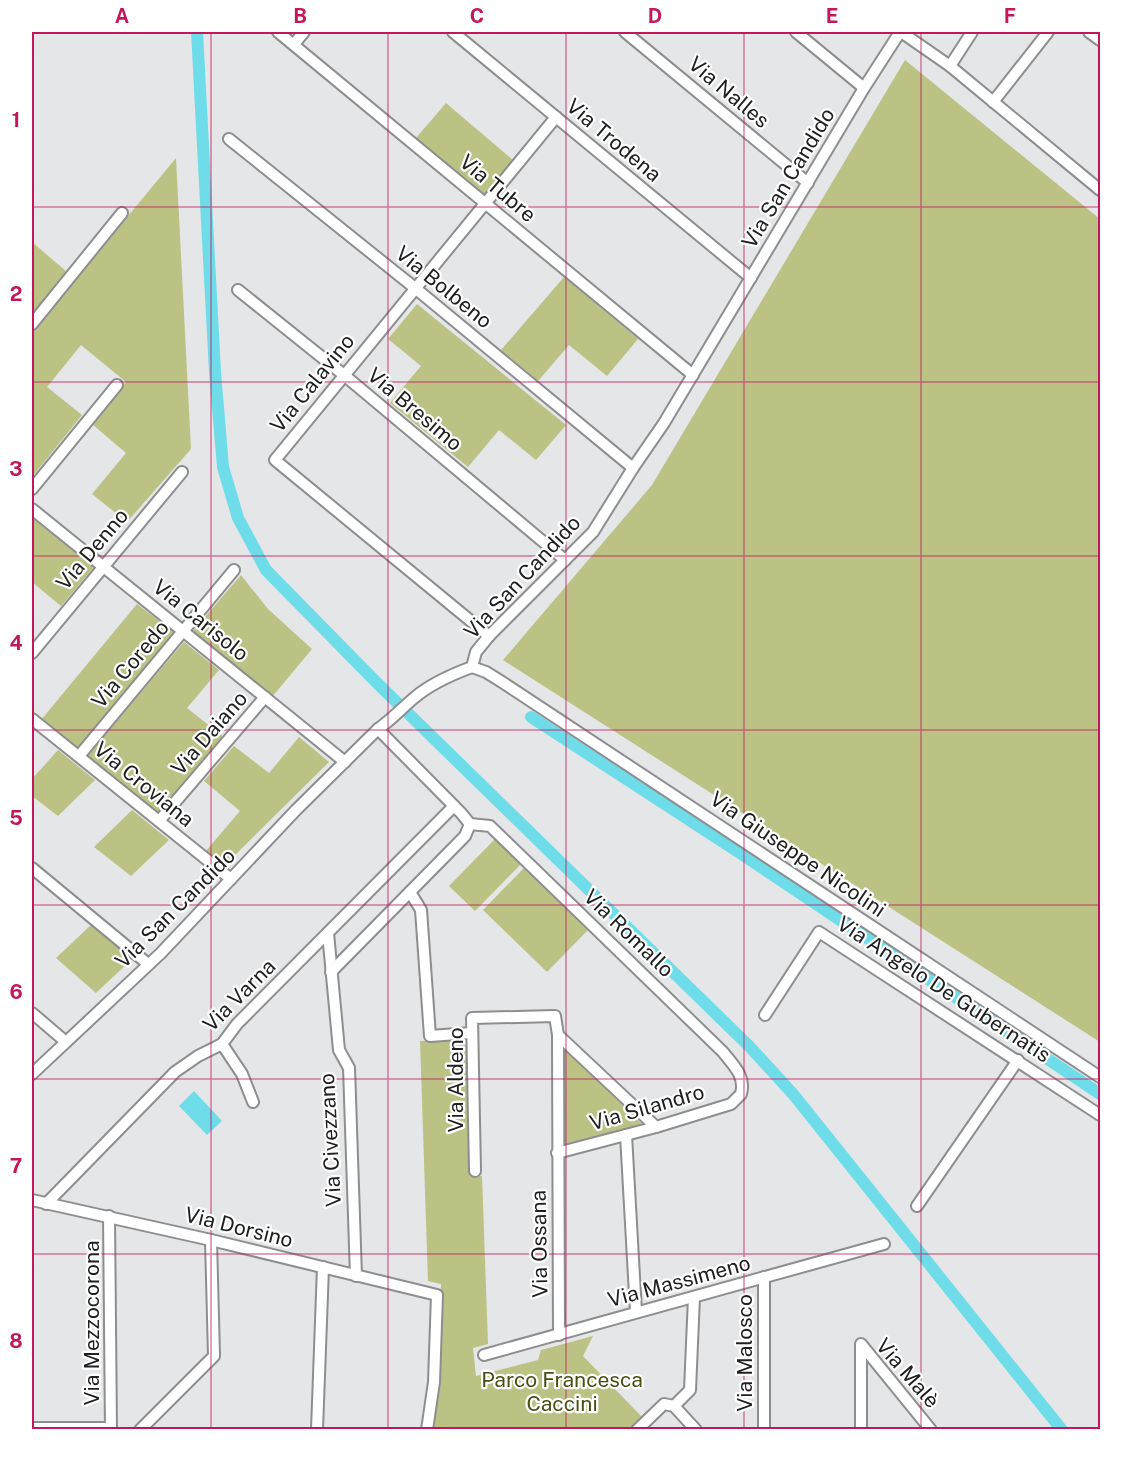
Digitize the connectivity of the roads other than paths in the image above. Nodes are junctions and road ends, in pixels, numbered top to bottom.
1 (278, 32) edge
2 (304, 32) edge
3 (453, 32) edge
4 (625, 32) edge
5 (796, 32) edge
6 (901, 32) edge
7 (972, 32) edge
8 (1048, 32) edge
9 (1089, 32) edge
10 (1101, 40) edge
11 (294, 44) junction
12 (950, 66) junction
13 (864, 88) junction
14 (993, 102) junction
15 (556, 117) junction
16 (229, 139) dead end
17 (808, 183) junction
18 (1101, 190) edge
19 (485, 203) junction
20 (122, 213) dead end
21 (751, 278) junction
22 (415, 288) junction
23 (238, 290) dead end
24 (32, 324) edge
25 (344, 375) junction
26 (693, 375) junction
27 (117, 385) dead end
28 (633, 468) junction
29 (182, 472) dead end
30 (32, 489) edge
31 (32, 509) edge
32 (565, 560) junction
33 (103, 566) junction
34 (234, 570) dead end
35 (183, 631) junction
36 (489, 636) junction
37 (32, 653) edge
38 (472, 667) junction
39 (265, 697) junction
40 (32, 719) edge
41 (378, 729) junction
42 (79, 756) junction
43 (345, 762) junction
44 (454, 806) junction
45 (159, 820) junction
46 (470, 824) junction
47 (32, 868) edge
48 (231, 879) junction
49 (410, 892) junction
50 (328, 933) junction
51 (148, 964) junction
52 (331, 972) junction
53 (32, 1013) edge
54 (765, 1015) dead end
55 (471, 1033) junction
56 (558, 1035) junction
57 (66, 1042) junction
58 (222, 1044) junction
59 (1018, 1060) junction
60 (32, 1074) edge
61 (1101, 1077) edge
62 (742, 1090) joint
63 (253, 1102) dead end
64 (1101, 1115) edge
65 (656, 1127) junction
66 (626, 1135) junction
67 (557, 1153) junction
68 (475, 1171) dead end
69 (32, 1200) edge
70 (45, 1204) junction
71 (917, 1206) dead end
72 (110, 1216) junction
73 (211, 1240) junction
74 (884, 1244) dead end
75 (322, 1267) junction
76 (356, 1276) junction
77 (764, 1277) junction
78 (694, 1297) junction
79 (636, 1312) junction
80 (559, 1335) junction
81 (484, 1355) dead end
82 (674, 1406) junction
83 (318, 1425) edge
84 (32, 1428) edge
85 (111, 1429) edge
86 (140, 1430) edge
87 (310, 1430) edge
88 (427, 1430) edge
89 (637, 1430) edge
90 (696, 1430) edge
91 (764, 1430) edge
92 (861, 1430) edge
93 (931, 1430) edge

1 - 11 street, Via Tubre
2 - 11 street
3 - 15 street, Via Trodena
4 - 17 street, Via Nalles
5 - 13 street
6 - 12 street
6 - 13 street, Via San Candido
7 - 12 street
8 - 14 street
9 - 10 street
11 - 19 street, Via Tubre
12 - 14 street
13 - 17 street, Via San Candido
14 - 18 street
15 - 19 street, Via Calavino
15 - 21 street, Via Trodena
16 - 22 street, Via Bolbeno
17 - 21 street, Via San Candido
19 - 22 street, Via Calavino
19 - 26 street, Via Tubre
20 - 24 street
21 - 26 street, Via San Candido
22 - 25 street, Via Calavino
22 - 28 street, Via Bolbeno
23 - 25 street, Via Bresimo
25 - 32 street, Via Bresimo
25 - 36 street, Via Calavino
26 - 28 street, Via San Candido
27 - 30 street
28 - 32 street, Via San Candido
29 - 33 street, Via Denno
31 - 33 street, Via Carisolo
32 - 36 street, Via San Candido
33 - 35 street, Via Carisolo
33 - 37 street, Via Denno
34 - 35 street, Via Coredo
35 - 39 street, Via Carisolo
35 - 42 street, Via Coredo
36 - 38 street, Via San Candido
38 - 41 street, Via San Candido
38 - 61 street, Via Giuseppe Nicolini
39 - 43 street, Via Carisolo
39 - 45 street, Via Daiano
40 - 42 street, Via Croviana
41 - 43 street, Via San Candido
41 - 44 street
42 - 45 street, Via Croviana
43 - 48 street, Via San Candido
44 - 46 street
44 - 50 street, Via Varna
45 - 48 street, Via Croviana
46 - 49 street
46 - 62 street, Via Romallo
47 - 51 street
48 - 51 street, Via San Candido
49 - 52 street
49 - 55 street
50 - 52 street, Via Civezzano
50 - 58 street, Via Varna
51 - 57 street, Via San Candido
52 - 76 street, Via Civezzano
53 - 57 street
54 - 59 street, Via Angelo De Gubernatis
55 - 56 street, Via Aldeno
55 - 68 street, Via Aldeno
56 - 65 street
56 - 67 street, Via Ossana
57 - 60 street, Via San Candido
58 - 63 street
58 - 70 street, Via Varna
59 - 64 street, Via Angelo De Gubernatis
59 - 71 street
62 - 65 street, Via Silandro
65 - 66 street, Via Silandro
66 - 67 street, Via Silandro
66 - 79 street
67 - 80 street, Via Ossana
69 - 70 street, Via Dorsino
70 - 72 street, Via Dorsino
72 - 73 street, Via Dorsino
72 - 85 street, Via Mezzocorona
73 - 75 street, Via Dorsino
73 - 86 street
74 - 77 street, Via Massimeno
75 - 76 street, Via Dorsino
75 - 83 street
76 - 88 street, Via Dorsino
77 - 78 street, Via Massimeno
77 - 91 street, Via Malosco
78 - 79 street, Via Massimeno
78 - 82 street
79 - 80 street, Via Massimeno
80 - 81 street, Via Massimeno
82 - 89 street
82 - 90 street
83 - 87 street
84 - 85 street
92 - 93 street, Via Malè

